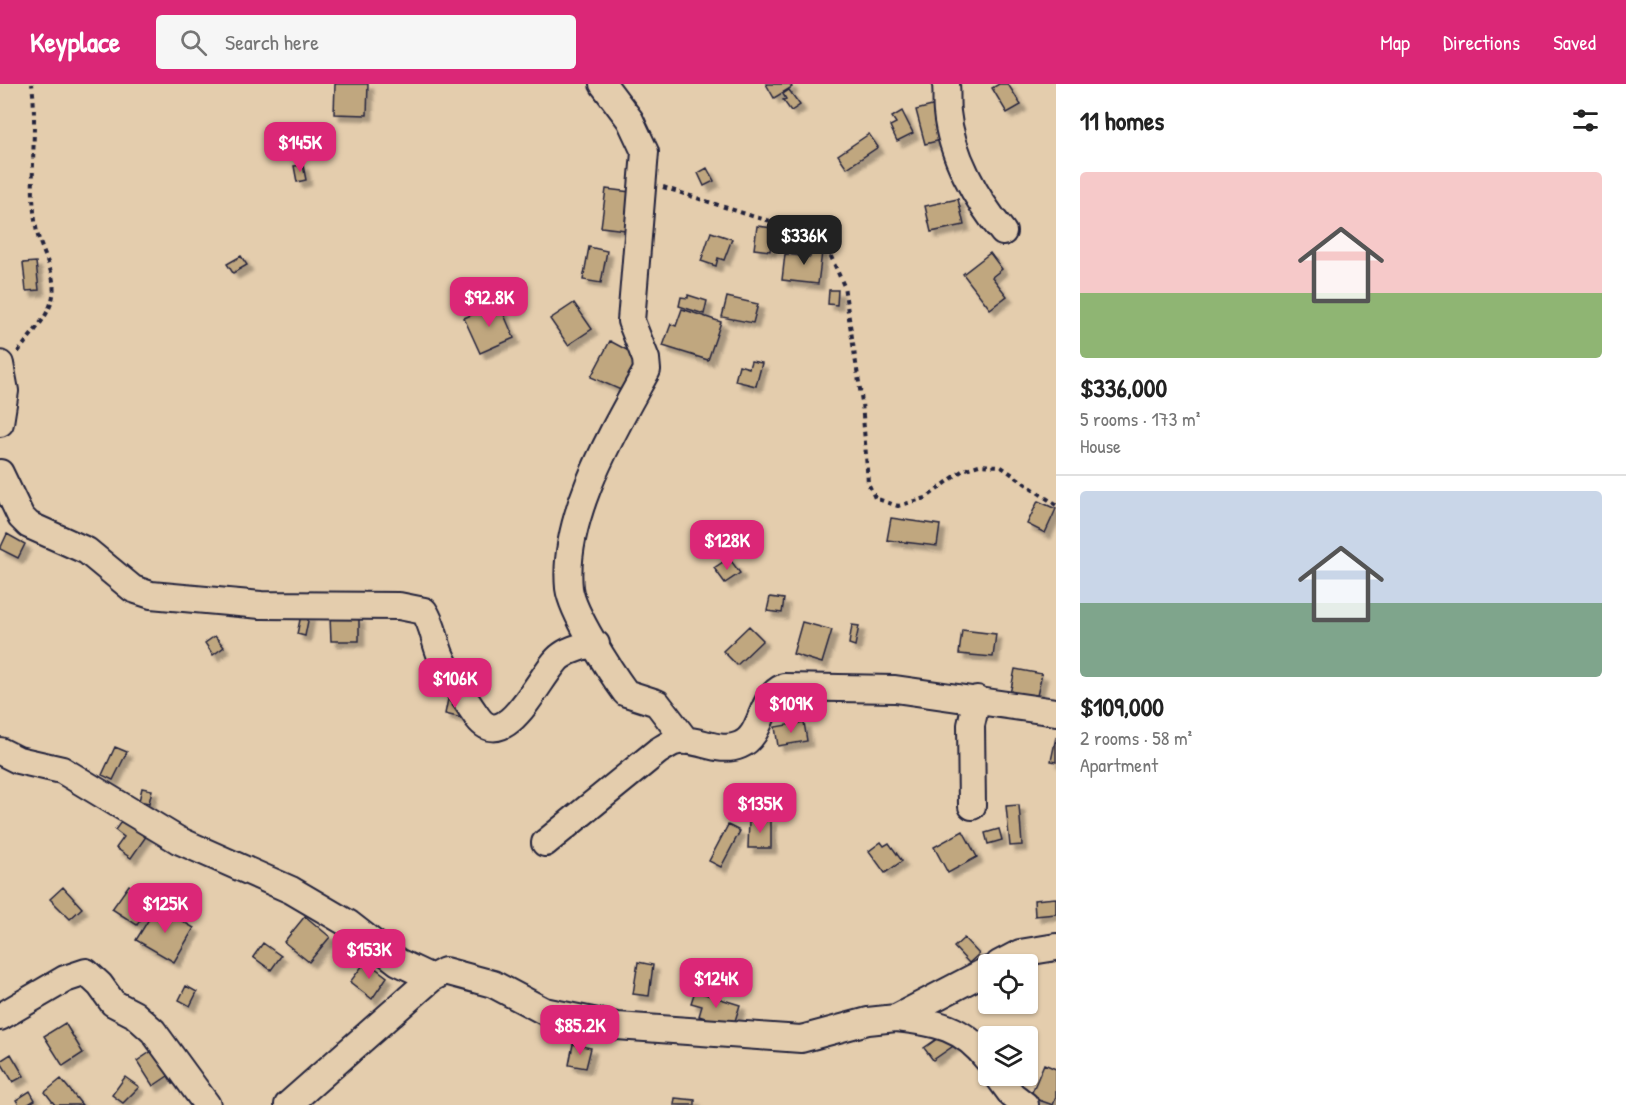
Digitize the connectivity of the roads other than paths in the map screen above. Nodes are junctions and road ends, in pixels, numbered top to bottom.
1 (603, 84) edge
2 (946, 84) edge
3 (1003, 232) dead end
4 (1, 368) edge
5 (0, 423) edge
6 (0, 473) edge
7 (596, 644) junction
8 (977, 699) junction
9 (1056, 712) edge
10 (686, 741) junction
11 (0, 751) edge
12 (972, 806) dead end
13 (545, 843) dead end
14 (1056, 947) edge
15 (1018, 954) edge
16 (978, 975) edge
17 (432, 978) junction
18 (0, 1017) edge
19 (896, 1018) junction
20 (978, 1047) edge
21 (1005, 1086) edge
22 (207, 1105) edge
23 (288, 1105) edge
24 (1024, 1105) edge

1 - 7 street
2 - 3 street
4 - 5 street
6 - 7 street
7 - 10 street
8 - 9 street
8 - 10 street
8 - 12 street
10 - 13 street
11 - 17 street
14 - 15 street
16 - 19 street
17 - 19 street
17 - 23 street
18 - 22 street
19 - 20 street
21 - 24 street

